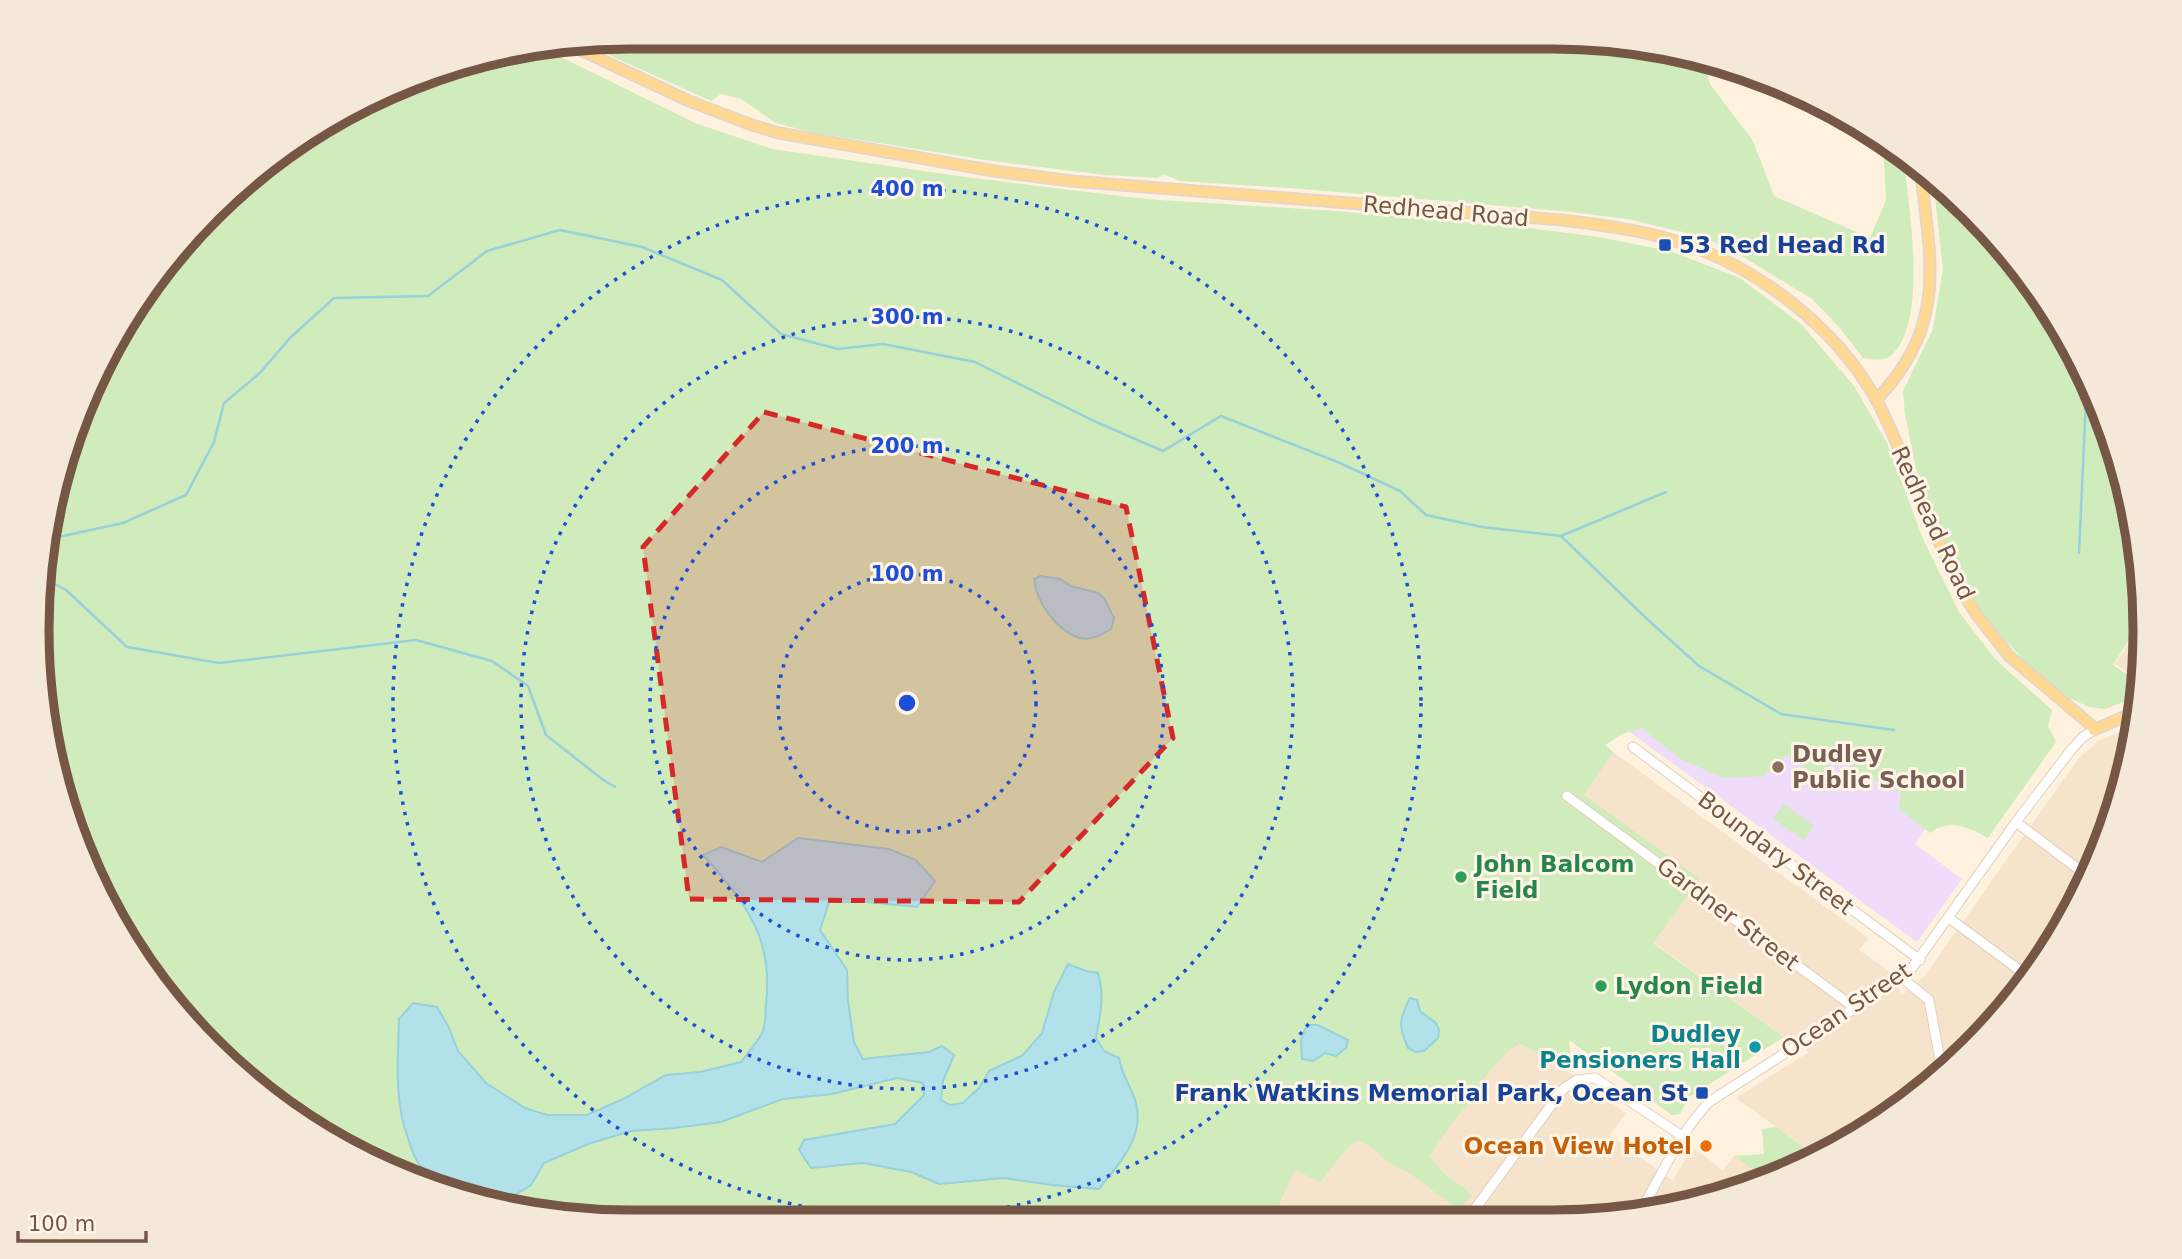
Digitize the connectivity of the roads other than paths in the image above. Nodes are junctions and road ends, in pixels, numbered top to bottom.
1 (583, 51) edge
2 (1922, 182) edge
3 (1876, 400) junction
4 (2126, 716) edge
5 (2094, 730) junction
6 (1633, 747) dead end
7 (1567, 796) dead end
8 (2016, 822) junction
9 (2080, 870) edge
10 (1949, 918) junction
11 (1920, 960) junction
12 (2021, 971) edge
13 (1902, 978) junction
14 (1855, 1008) junction
15 (1940, 1061) edge
16 (1682, 1136) junction
17 (1646, 1202) edge
18 (1474, 1210) edge

1 - 3 main road, Redhead Road
2 - 3 main road
3 - 5 main road, Redhead Road
4 - 5 main road
5 - 8 street, Ocean Street
6 - 11 street, Boundary Street
7 - 14 street, Gardner Street
8 - 9 street
8 - 10 street, Ocean Street
10 - 11 street, Ocean Street
10 - 12 street
11 - 13 street, Ocean Street
13 - 14 street, Ocean Street
13 - 15 street
14 - 16 street, Ocean Street
16 - 17 street, Ocean Street
16 - 18 street

